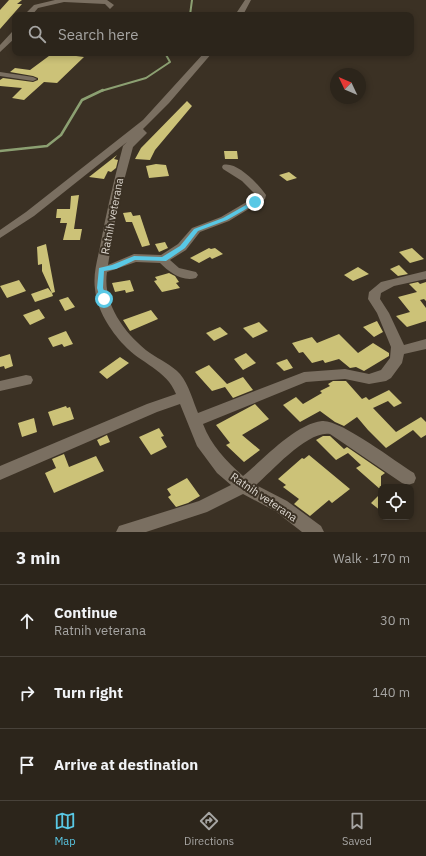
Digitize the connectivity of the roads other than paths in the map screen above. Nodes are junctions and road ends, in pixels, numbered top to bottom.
1 (64, 0) edge
2 (248, 0) edge
3 (35, 3) edge
4 (110, 7) dead end
5 (30, 12) edge
6 (241, 12) edge
7 (12, 36) edge
8 (12, 37) edge
9 (0, 38) edge
10 (0, 50) edge
11 (205, 56) edge
12 (0, 74) edge
13 (33, 79) dead end
14 (138, 129) junction
15 (227, 167) dead end
16 (0, 235) edge
17 (163, 259) junction
18 (101, 270) junction
19 (192, 275) dead end
20 (426, 275) edge
21 (426, 344) edge
22 (398, 350) junction
23 (26, 380) dead end
24 (0, 386) edge
25 (184, 397) junction
26 (195, 421) junction
27 (0, 473) edge
28 (408, 478) dead end
29 (243, 486) junction
30 (125, 532) edge
31 (315, 532) edge

1 - 3 street
1 - 4 street
2 - 6 street
3 - 5 street
7 - 9 street
8 - 10 street
11 - 14 street
12 - 13 street
14 - 16 street
14 - 18 street, Ratnih veterana
15 - 17 street
17 - 18 street
17 - 19 street
18 - 25 street, Ratnih veterana
20 - 22 street
21 - 22 street
22 - 26 street
23 - 24 street
25 - 26 street, Ratnih veterana
25 - 27 street
26 - 29 street, Ratnih veterana
28 - 29 street
29 - 30 street
29 - 31 street, Ratnih veterana

